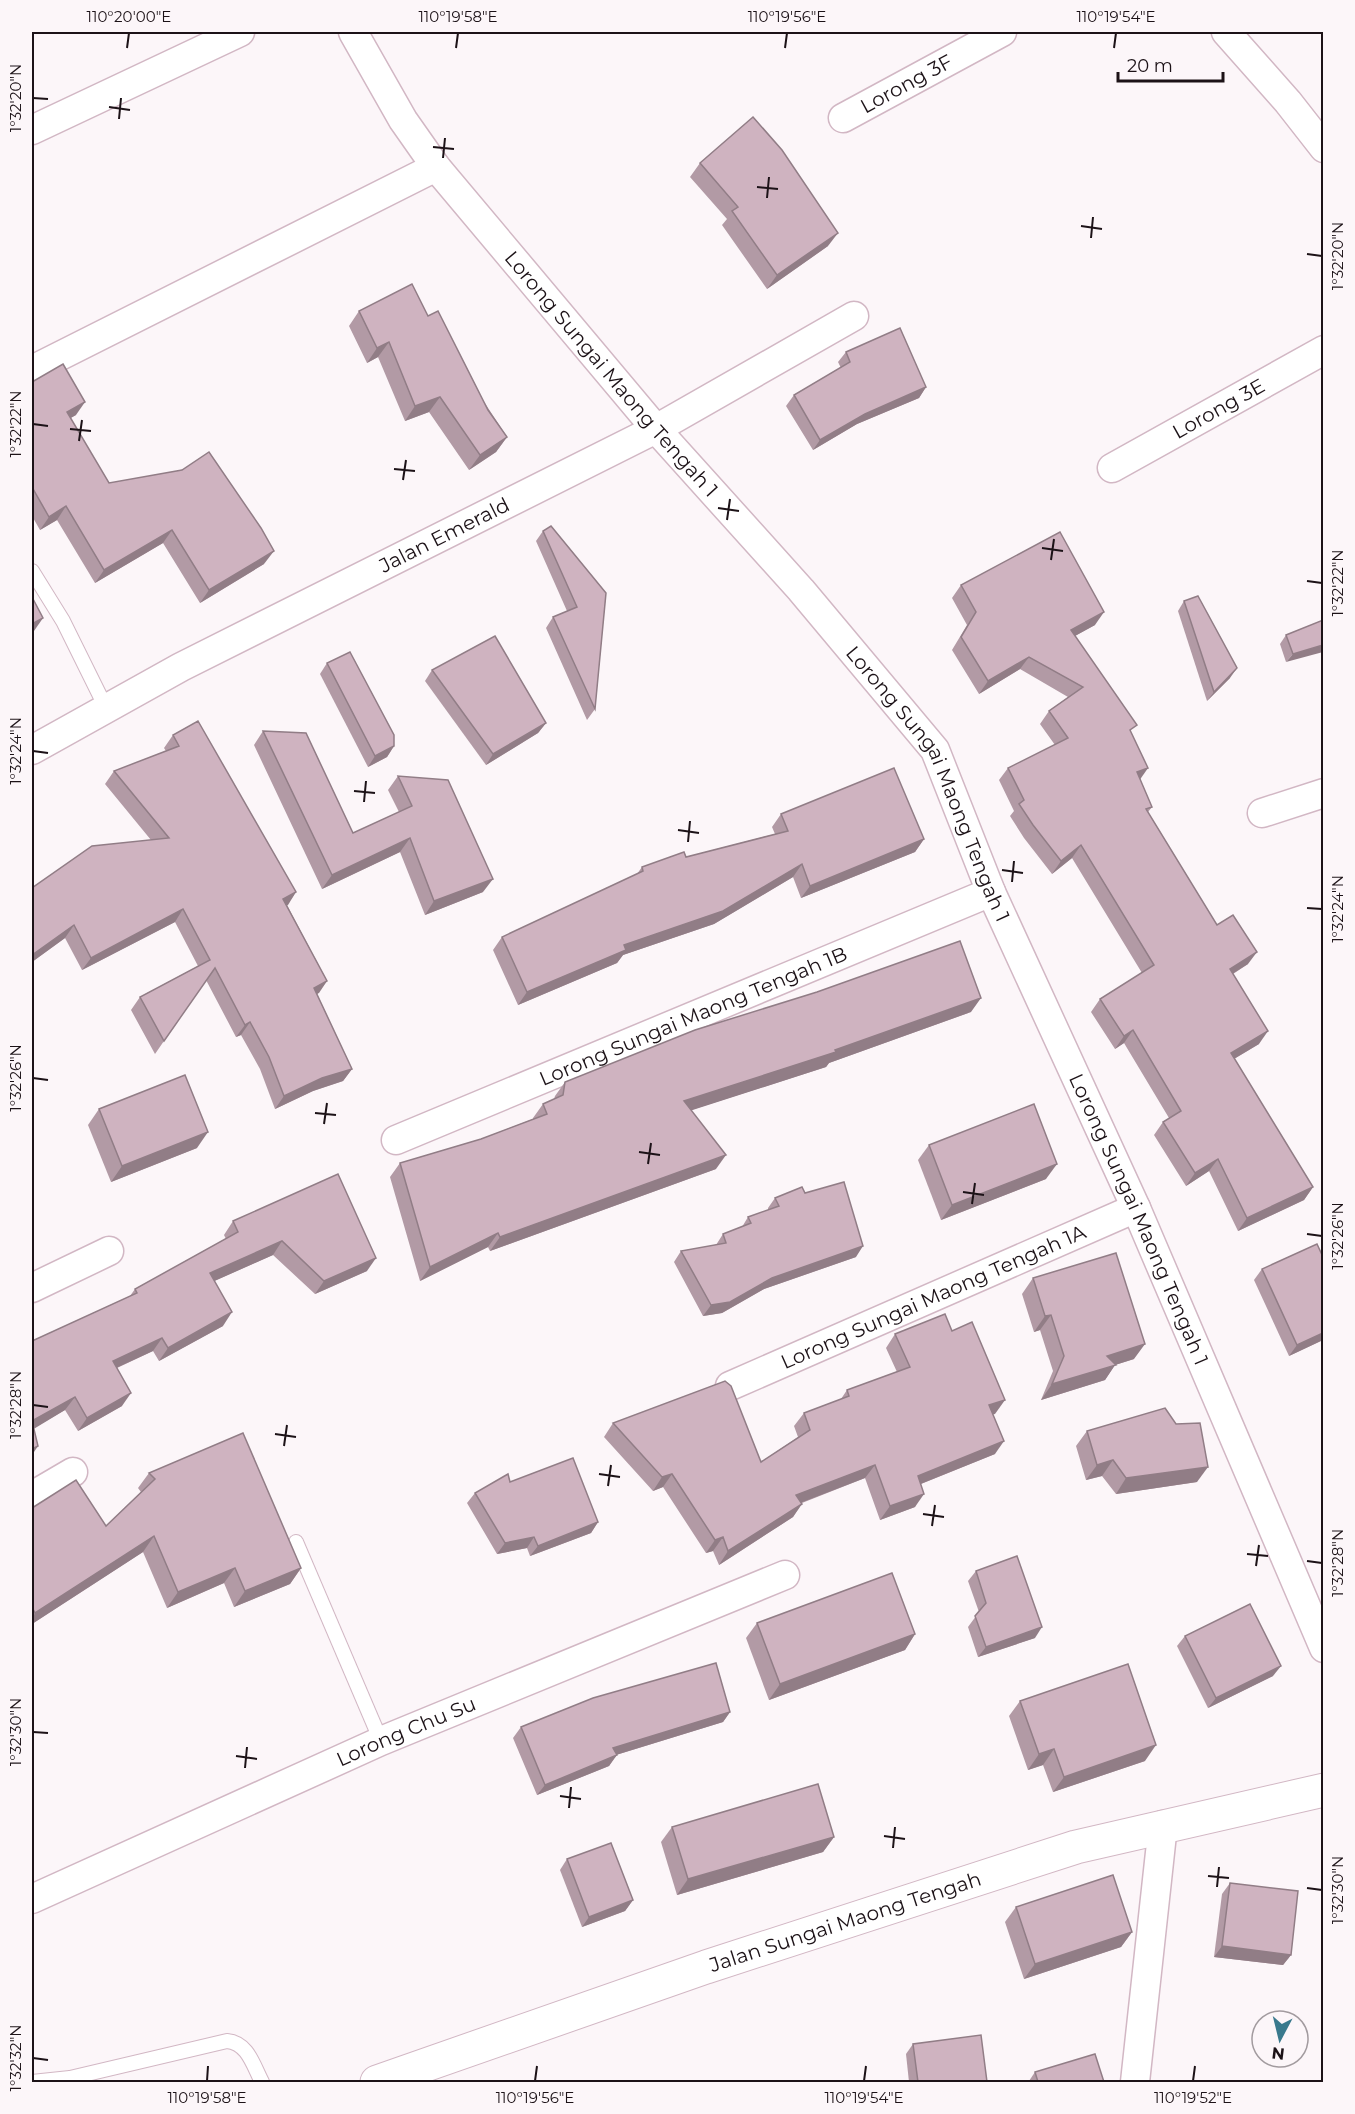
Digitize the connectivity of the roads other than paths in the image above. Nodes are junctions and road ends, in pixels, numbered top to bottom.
1 (240, 32) edge
2 (353, 32) edge
3 (1002, 32) edge
4 (1226, 32) edge
5 (843, 118) dead end
6 (32, 130) edge
7 (1323, 148) edge
8 (436, 167) junction
9 (854, 315) dead end
10 (1323, 350) edge
11 (32, 370) edge
12 (656, 429) junction
13 (1112, 468) dead end
14 (32, 571) edge
15 (107, 710) junction
16 (32, 750) edge
17 (1323, 793) edge
18 (1262, 813) dead end
19 (991, 892) junction
20 (396, 1140) dead end
21 (1136, 1208) junction
22 (109, 1251) dead end
23 (32, 1288) edge
24 (730, 1386) edge
25 (73, 1472) dead end
26 (32, 1496) edge
27 (296, 1542) dead end
28 (785, 1575) dead end
29 (1323, 1648) edge
30 (381, 1741) junction
31 (1323, 1790) edge
32 (1163, 1825) junction
33 (32, 1899) edge
34 (32, 2082) edge
35 (262, 2082) edge
36 (376, 2082) edge
37 (1135, 2082) edge

1 - 6 street
2 - 8 street, Lorong Sungai Maong Tengah 1
3 - 5 street, Lorong 3F
4 - 7 street
8 - 11 street
8 - 12 street, Lorong Sungai Maong Tengah 1
9 - 12 street, Jalan Emerald
10 - 13 street, Lorong 3E
12 - 15 street, Jalan Emerald
12 - 19 street, Lorong Sungai Maong Tengah 1
14 - 15 lane
15 - 16 street, Jalan Emerald
17 - 18 street
19 - 20 street, Lorong Sungai Maong Tengah 1B
19 - 21 street, Lorong Sungai Maong Tengah 1
21 - 24 street, Lorong Sungai Maong Tengah 1A
21 - 29 street, Lorong Sungai Maong Tengah 1
22 - 23 street
25 - 26 street
27 - 30 lane
28 - 30 street, Lorong Chu Su
30 - 33 street, Lorong Chu Su
31 - 32 street, Jalan Sungai Maong Tengah
32 - 36 street, Jalan Sungai Maong Tengah
32 - 37 street
34 - 35 lane

